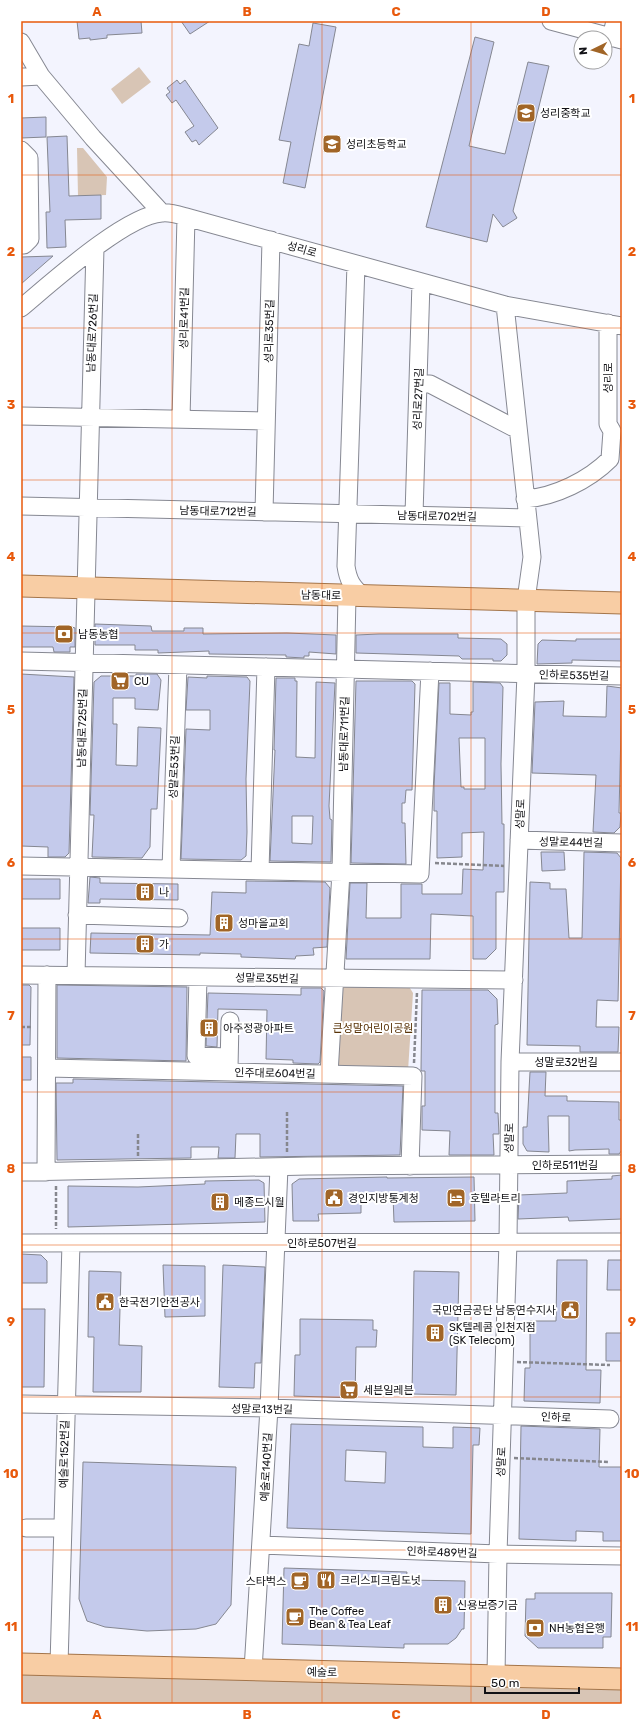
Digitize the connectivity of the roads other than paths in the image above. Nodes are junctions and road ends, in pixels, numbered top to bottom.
1 (551, 21) edge
2 (615, 21) edge
3 (616, 39) edge
4 (21, 42) edge
5 (41, 76) junction
6 (21, 77) edge
7 (21, 150) edge
8 (162, 213) junction
9 (186, 217) junction
10 (271, 240) junction
11 (21, 245) edge
12 (94, 248) junction
13 (356, 264) junction
14 (421, 282) junction
15 (505, 305) junction
16 (21, 308) edge
17 (615, 325) edge
18 (418, 384) junction
19 (21, 416) edge
20 (90, 417) junction
21 (181, 419) junction
22 (266, 421) junction
23 (518, 430) junction
24 (617, 431) edge
25 (525, 499) junction
26 (21, 506) edge
27 (88, 508) junction
28 (264, 512) junction
29 (348, 514) junction
30 (414, 515) junction
31 (526, 518) junction
32 (346, 566) junction
33 (21, 586) edge
34 (86, 589) junction
35 (346, 596) junction
36 (526, 600) junction
37 (622, 603) edge
38 (21, 661) edge
39 (84, 662) junction
40 (178, 665) junction
41 (266, 667) junction
42 (346, 669) junction
43 (430, 671) junction
44 (526, 674) junction
45 (622, 676) edge
46 (519, 840) junction
47 (622, 843) edge
48 (21, 866) edge
49 (78, 867) junction
50 (171, 869) junction
51 (260, 871) junction
52 (342, 872) junction
53 (77, 915) junction
54 (179, 918) dead end
55 (21, 975) edge
56 (47, 975) junction
57 (76, 975) junction
58 (198, 977) junction
59 (335, 978) junction
60 (514, 980) junction
61 (230, 1021) dead end
62 (510, 1062) junction
63 (622, 1062) edge
64 (229, 1064) junction
65 (47, 1068) junction
66 (328, 1074) junction
67 (622, 1164) edge
68 (410, 1166) junction
69 (508, 1166) junction
70 (283, 1167) junction
71 (21, 1172) edge
72 (51, 1172) junction
73 (508, 1242) junction
74 (622, 1242) edge
75 (21, 1243) edge
76 (63, 1243) junction
77 (277, 1243) junction
78 (21, 1404) edge
79 (65, 1405) junction
80 (269, 1408) junction
81 (502, 1415) junction
82 (610, 1419) dead end
83 (23, 1528) edge
84 (63, 1528) junction
85 (261, 1545) junction
86 (498, 1554) junction
87 (622, 1556) edge
88 (21, 1664) edge
89 (59, 1665) junction
90 (253, 1670) junction
91 (496, 1676) junction
92 (622, 1679) edge

1 - 3 street
2 - 3 street
4 - 5 street
5 - 6 street
5 - 8 street
7 - 11 street
8 - 9 street, 성리로
8 - 12 street, 성리로
9 - 10 street, 성리로
9 - 21 street, 성리로41번길
10 - 13 street, 성리로
10 - 22 street, 성리로35번길
12 - 16 street, 성리로
12 - 20 street, 남동대로726번길
13 - 14 street, 성리로
13 - 29 street
14 - 15 street, 성리로
14 - 18 street, 성리로27번길
15 - 17 street, 성리로
15 - 23 street
17 - 24 street, 성리로
18 - 23 street
18 - 30 street, 성리로27번길
19 - 20 street
20 - 21 street
20 - 27 street, 남동대로726번길
21 - 22 street
22 - 28 street, 성리로35번길
23 - 25 street
24 - 25 street
25 - 31 street
26 - 27 street
27 - 28 street, 남동대로712번길
27 - 34 street, 남동대로726번길
28 - 29 street, 남동대로712번길
29 - 30 street, 남동대로702번길
29 - 32 street
30 - 31 street, 남동대로702번길
31 - 36 street
32 - 35 street
32 - 35 street
33 - 34 main road, 남동대로
34 - 35 main road, 남동대로
34 - 39 street, 남동대로725번길
35 - 36 main road, 남동대로
35 - 42 street, 남동대로711번길
36 - 37 main road, 남동대로
36 - 44 street, 성말로
38 - 39 street
39 - 40 street
39 - 49 street, 남동대로725번길
40 - 41 street
40 - 50 street, 성말로53번길
41 - 42 street
41 - 51 street
42 - 43 street
42 - 52 street, 남동대로711번길
43 - 44 street
43 - 52 street
44 - 45 street, 인하로535번길
44 - 46 street, 성말로
46 - 47 street, 성말로44번길
46 - 60 street, 성말로
48 - 49 street
49 - 50 street
49 - 53 street, 남동대로725번길
50 - 51 street
51 - 52 street
52 - 59 street, 남동대로711번길
53 - 54 street
53 - 57 street, 남동대로725번길
55 - 56 street, 성말로35번길
56 - 57 street, 성말로35번길
56 - 65 street
57 - 58 street, 성말로35번길
58 - 59 street, 성말로35번길
58 - 64 street
59 - 60 street, 성말로35번길
59 - 66 street, 남동대로711번길
60 - 62 street, 성말로
61 - 64 street
62 - 63 street, 성말로32번길
62 - 69 street, 성말로
64 - 65 street, 인주대로604번길
64 - 66 street, 인주대로604번길
65 - 72 street
66 - 68 street, 인주대로604번길
67 - 69 street, 인하로511번길
68 - 69 street
68 - 70 street
69 - 73 street, 성말로
70 - 72 street
70 - 77 street, 예술로140번길
71 - 72 street
73 - 74 street, 인하로507번길
73 - 77 street, 인하로507번길
73 - 81 street, 성말로
75 - 76 street, 인하로507번길
76 - 77 street, 인하로507번길
76 - 79 street, 예술로152번길
77 - 80 street, 예술로140번길
78 - 79 street, 성말로13번길
79 - 80 street, 성말로13번길
79 - 84 street, 예술로152번길
80 - 81 street, 성말로13번길
80 - 85 street, 예술로140번길
81 - 82 street, 인하로
81 - 86 street, 성말로
83 - 84 street
84 - 89 street, 예술로152번길
85 - 86 street, 인하로489번길
85 - 90 street, 예술로140번길
86 - 87 street, 인하로489번길
86 - 91 street, 성말로
88 - 89 main road, 예술로
89 - 90 main road, 예술로
90 - 91 main road, 예술로
91 - 92 main road, 예술로

